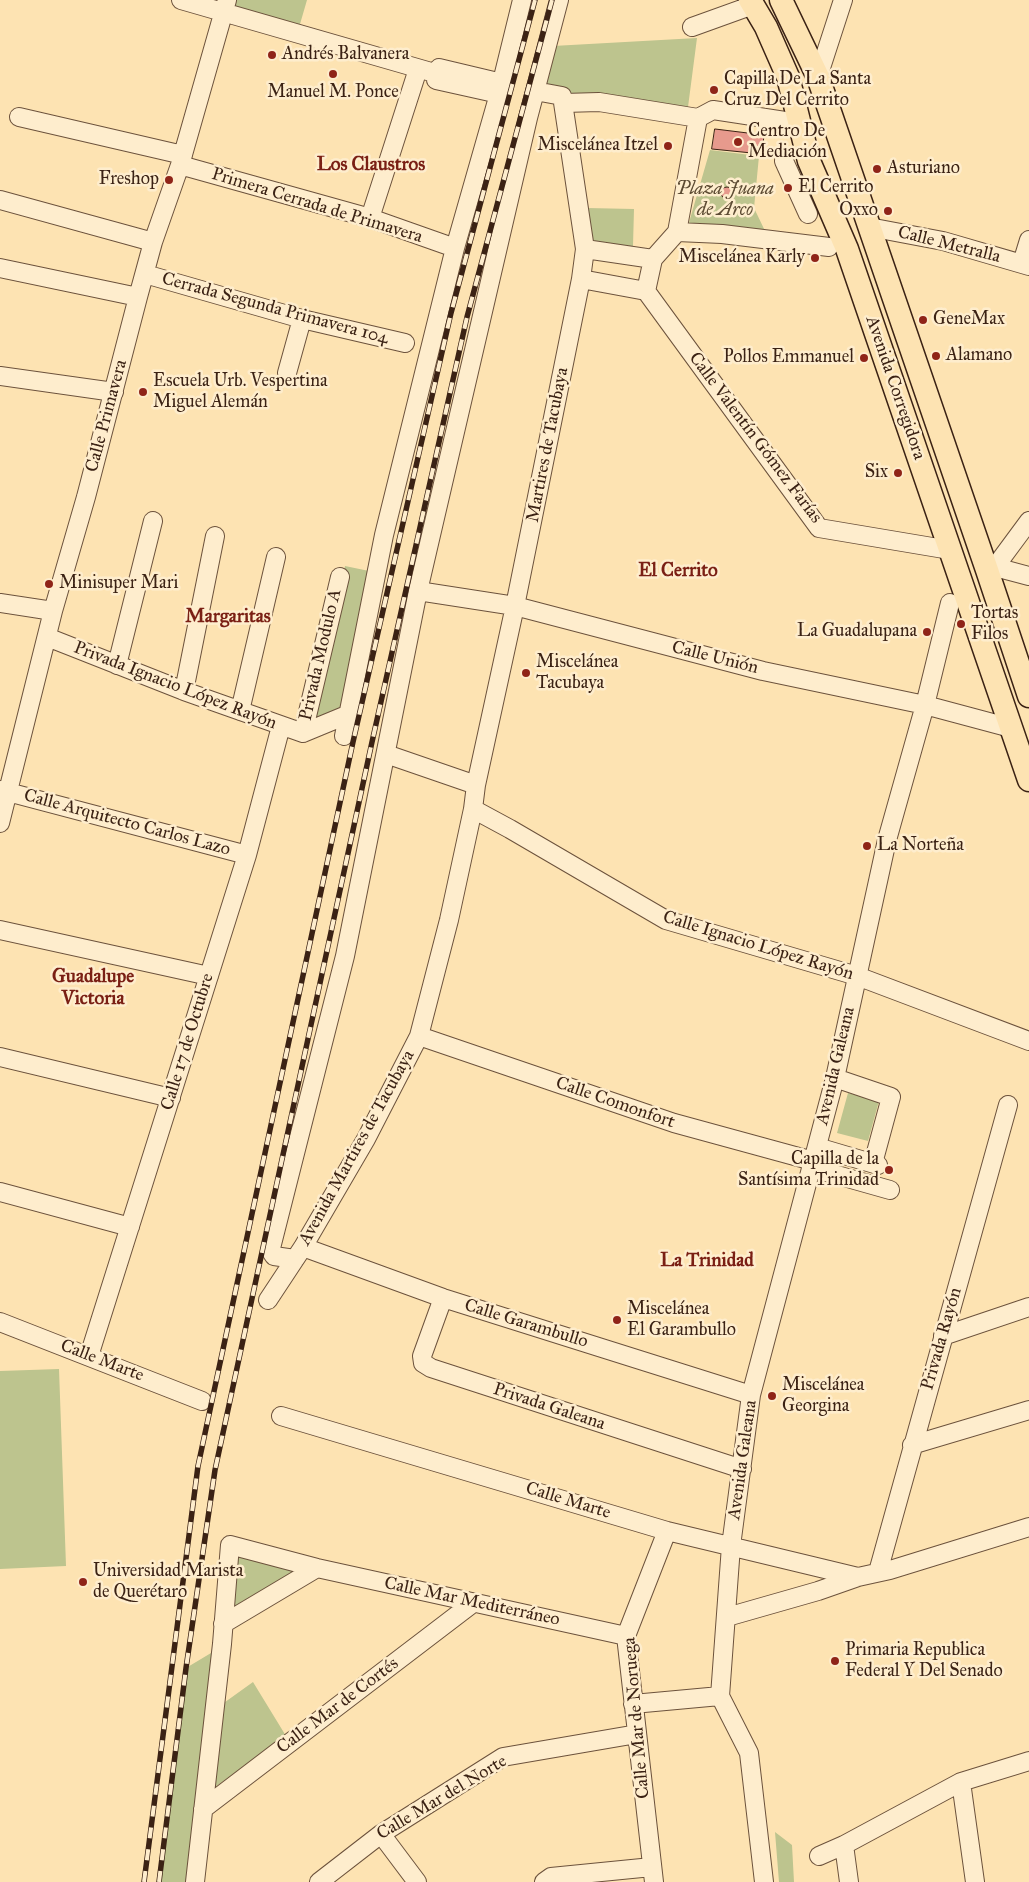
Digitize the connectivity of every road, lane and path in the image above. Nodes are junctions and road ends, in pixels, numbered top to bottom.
1 (181, 0) edge
2 (522, 0) edge
3 (559, 0) edge
4 (782, 0) edge
5 (843, 0) edge
6 (752, 2) edge
7 (225, 6) edge
8 (692, 27) dead end
9 (418, 69) junction
10 (818, 77) junction
11 (500, 88) junction
12 (535, 91) junction
13 (564, 103) junction
14 (19, 117) dead end
15 (698, 118) junction
16 (798, 123) junction
17 (844, 153) junction
18 (181, 160) junction
19 (784, 161) dead end
20 (809, 161) junction
21 (0, 200) edge
22 (808, 214) dead end
23 (370, 218) junction
24 (869, 227) junction
25 (677, 232) junction
26 (1029, 240) edge
27 (153, 242) junction
28 (836, 246) junction
29 (454, 248) junction
30 (585, 249) junction
31 (653, 260) junction
32 (1025, 265) edge
33 (0, 268) edge
34 (144, 274) junction
35 (581, 279) junction
36 (646, 291) junction
37 (138, 297) junction
38 (302, 319) junction
39 (405, 343) dead end
40 (287, 373) dead end
41 (0, 376) edge
42 (114, 392) junction
43 (153, 521) dead end
44 (1029, 521) edge
45 (215, 536) dead end
46 (950, 550) junction
47 (276, 557) dead end
48 (992, 568) junction
49 (1029, 576) edge
50 (340, 577) dead end
51 (418, 591) junction
52 (0, 603) edge
53 (950, 603) dead end
54 (515, 606) junction
55 (53, 611) junction
56 (47, 637) junction
57 (117, 665) junction
58 (184, 691) junction
59 (1029, 696) edge
60 (925, 704) junction
61 (240, 711) junction
62 (349, 714) junction
63 (281, 726) junction
64 (1011, 728) junction
65 (303, 733) junction
66 (344, 736) dead end
67 (386, 754) junction
68 (1029, 780) edge
69 (476, 785) junction
70 (4, 791) edge
71 (473, 809) junction
72 (0, 822) edge
73 (247, 855) junction
74 (0, 930) edge
75 (209, 976) junction
76 (857, 976) junction
77 (419, 1036) junction
78 (1029, 1041) edge
79 (0, 1057) edge
80 (834, 1078) junction
81 (171, 1098) junction
82 (1008, 1105) dead end
83 (814, 1158) junction
84 (890, 1190) dead end
85 (0, 1192) edge
86 (130, 1227) junction
87 (299, 1253) junction
88 (443, 1298) junction
89 (268, 1300) dead end
90 (1029, 1308) edge
91 (0, 1322) edge
92 (943, 1336) junction
93 (90, 1356) junction
94 (752, 1394) junction
95 (202, 1401) dead end
96 (1029, 1410) edge
97 (281, 1416) dead end
98 (912, 1445) junction
99 (742, 1469) junction
100 (1029, 1527) edge
101 (667, 1531) junction
102 (732, 1546) junction
103 (317, 1568) junction
104 (878, 1572) junction
105 (858, 1577) junction
106 (473, 1603) junction
107 (727, 1617) junction
108 (223, 1624) junction
109 (626, 1636) junction
110 (720, 1696) junction
111 (633, 1704) junction
112 (637, 1734) junction
113 (1029, 1761) edge
114 (960, 1782) junction
115 (203, 1809) junction
116 (381, 1834) junction
117 (844, 1845) junction
118 (820, 1856) dead end
119 (653, 1875) edge
120 (196, 1880) edge
121 (319, 1882) edge
122 (417, 1882) edge
123 (544, 1882) edge
124 (764, 1882) edge
125 (849, 1882) edge
126 (975, 1882) edge

1 - 7 street
2 - 11 street
3 - 12 street
4 - 10 main road, Avenida Corregidora
5 - 10 street
6 - 8 street
6 - 16 main road, Avenida Corregidora
7 - 9 street
7 - 18 street, Calle Primavera
9 - 11 street
9 - 23 street
10 - 17 main road, Avenida Corregidora
11 - 29 street
12 - 13 street
12 - 51 street
13 - 15 street
13 - 30 street, Martires de Tacubaya
14 - 18 street, Primera Cerrada de Primavera
15 - 16 street
15 - 25 street
16 - 20 main road, Avenida Corregidora
17 - 20 main road
17 - 24 main road, Avenida Corregidora
18 - 23 street, Primera Cerrada de Primavera
18 - 27 street, Calle Primavera
19 - 22 street
20 - 28 main road, Avenida Corregidora
21 - 27 street
23 - 29 street, Primera Cerrada de Primavera
24 - 32 street, Calle Metralla
24 - 48 main road, Avenida Corregidora
25 - 28 street
25 - 31 street
26 - 32 street
27 - 34 street, Calle Primavera
28 - 46 main road, Avenida Corregidora
29 - 62 street
30 - 31 street
30 - 35 street, Martires de Tacubaya
31 - 36 street
33 - 37 street
34 - 37 street, Calle Primavera
34 - 38 street, Cerrada Segunda Primavera 104
35 - 36 street
35 - 54 street, Martires de Tacubaya
36 - 46 street, Calle Valentín Gómez Farías
37 - 42 street, Calle Primavera
38 - 39 street, Cerrada Segunda Primavera 104
38 - 40 street
41 - 42 street
42 - 55 street, Calle Primavera
43 - 57 street
44 - 48 street
45 - 58 street
46 - 64 main road, Avenida Corregidora
47 - 61 street
48 - 49 street
48 - 59 main road, Avenida Corregidora
50 - 65 street, Privada Modulo A
51 - 54 street, Calle Unión
51 - 67 street
52 - 55 street
53 - 60 street, Avenida Galeana
54 - 60 street, Calle Unión
54 - 69 street, Martires de Tacubaya
55 - 56 street, Calle Primavera
56 - 57 street, Privada Ignacio López Rayón
56 - 70 street, Calle Primavera
57 - 58 street, Privada Ignacio López Rayón
58 - 61 street, Privada Ignacio López Rayón
60 - 64 street, Calle Unión
60 - 76 street, Avenida Galeana
61 - 63 street, Privada Ignacio López Rayón
62 - 65 street
62 - 66 street
63 - 65 street, Privada Ignacio López Rayón
63 - 73 street, Calle 17 de Octubre
64 - 68 main road, Avenida Corregidora
67 - 69 street
67 - 87 street, Calle Garambullo
69 - 71 street, Avenida Martires de Tacubaya
70 - 72 street, Calle Primavera
70 - 73 street, Calle Arquitecto Carlos Lazo
71 - 76 street, Calle Ignacio López Rayón
71 - 77 street, Avenida Martires de Tacubaya
73 - 75 street, Calle 17 de Octubre
74 - 75 street
75 - 81 street, Calle 17 de Octubre
76 - 78 street, Calle Ignacio López Rayón
76 - 80 street, Avenida Galeana
77 - 83 street, Calle Comonfort
77 - 87 street, Avenida Martires de Tacubaya
79 - 81 street
80 - 83 street, Avenida Galeana
80 - 83 street
81 - 86 street, Calle 17 de Octubre
82 - 92 street, Privada Rayón
83 - 84 street
83 - 94 street, Avenida Galeana
85 - 86 street
86 - 93 street, Calle 17 de Octubre
87 - 88 street, Calle Garambullo
87 - 89 street, Avenida Martires de Tacubaya
88 - 94 street, Calle Garambullo
88 - 99 street, Privada Galeana
90 - 92 street
91 - 93 street, Calle Marte
92 - 98 street, Privada Rayón
93 - 95 street, Calle Marte
94 - 99 street, Avenida Galeana
96 - 98 street
97 - 101 street, Calle Marte
98 - 104 street, Privada Rayón
99 - 102 street, Avenida Galeana
100 - 104 street, Calle Marte
101 - 102 street, Calle Marte
101 - 109 street, Calle Mar de Noruega
102 - 105 street, Calle Marte
102 - 107 street
103 - 106 street, Calle Mar Mediterráneo
103 - 108 street
103 - 108 street, Calle Mar Mediterráneo
104 - 105 street, Calle Marte
105 - 107 street, Calle Marte
106 - 109 street, Calle Mar Mediterráneo
106 - 115 street, Calle Mar de Cortés
107 - 110 street
108 - 115 street, Calle Mar Mediterráneo
109 - 111 street, Calle Mar de Noruega
110 - 111 street
110 - 124 street
111 - 112 street, Calle Mar de Noruega
112 - 116 street, Calle Mar del Norte
112 - 119 street, Calle Mar de Noruega
113 - 114 street
114 - 117 street
114 - 126 street
115 - 120 street, Calle Mar Mediterráneo
116 - 121 street, Calle Mar del Norte
116 - 122 street
117 - 118 street
117 - 125 street
119 - 123 street

